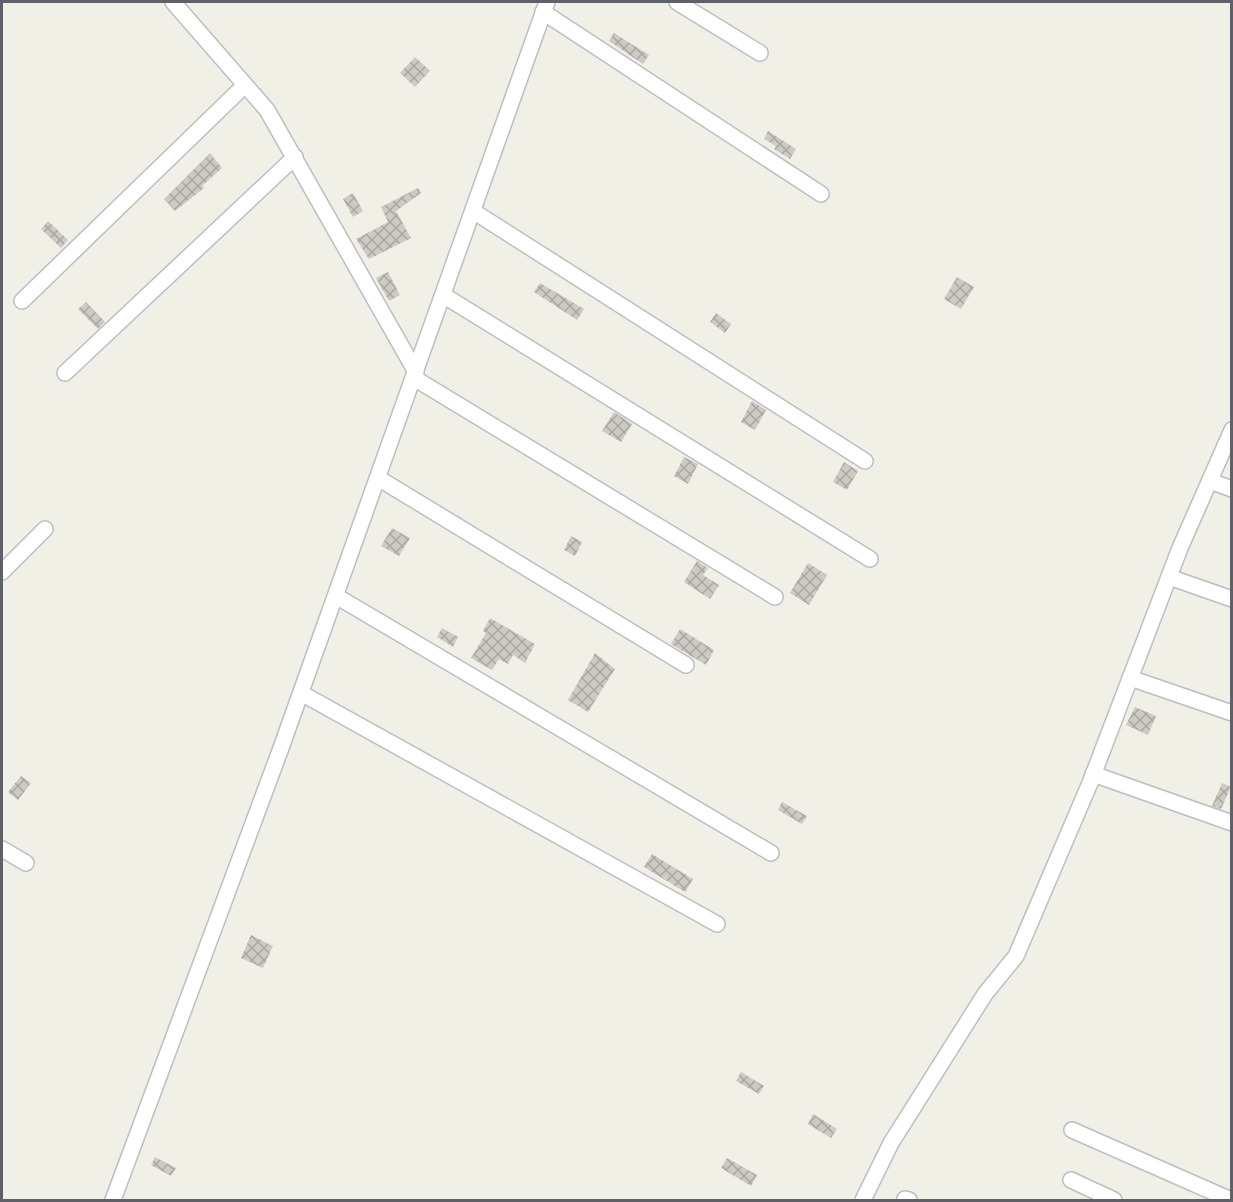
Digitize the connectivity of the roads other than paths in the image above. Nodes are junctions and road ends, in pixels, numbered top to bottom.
1 (173, 2) edge
2 (677, 2) edge
3 (545, 7) edge
4 (760, 53) dead end
5 (245, 85) junction
6 (296, 157) junction
7 (821, 194) dead end
8 (473, 211) junction
9 (443, 294) junction
10 (22, 301) dead end
11 (65, 373) dead end
12 (415, 375) junction
13 (1232, 430) edge
14 (866, 461) dead end
15 (378, 478) junction
16 (1210, 481) junction
17 (1232, 489) edge
18 (45, 530) dead end
19 (870, 559) dead end
20 (2, 572) edge
21 (1169, 577) junction
22 (336, 596) junction
23 (775, 597) dead end
24 (1232, 599) edge
25 (686, 665) dead end
26 (1130, 678) junction
27 (301, 693) junction
28 (1232, 713) edge
29 (1093, 774) junction
30 (1232, 824) edge
31 (2, 849) edge
32 (771, 854) dead end
33 (26, 863) dead end
34 (717, 924) dead end
35 (1072, 1130) dead end
36 (1071, 1180) dead end
37 (113, 1200) edge
38 (863, 1200) edge
39 (1114, 1200) edge
40 (1231, 1200) edge

1 - 5 street
2 - 4 street
3 - 7 street
3 - 8 street
5 - 6 street
5 - 10 street
6 - 11 street
6 - 12 street
8 - 9 street
8 - 14 street
9 - 12 street
9 - 19 street
12 - 15 street
12 - 23 street
13 - 16 street
15 - 22 street
15 - 25 street
16 - 17 street
16 - 21 street
18 - 20 street
21 - 24 street
21 - 26 street
22 - 27 street
22 - 32 street
26 - 28 street
26 - 29 street
27 - 34 street
27 - 37 street
29 - 30 street
29 - 38 street
31 - 33 street
35 - 40 street
36 - 39 street

